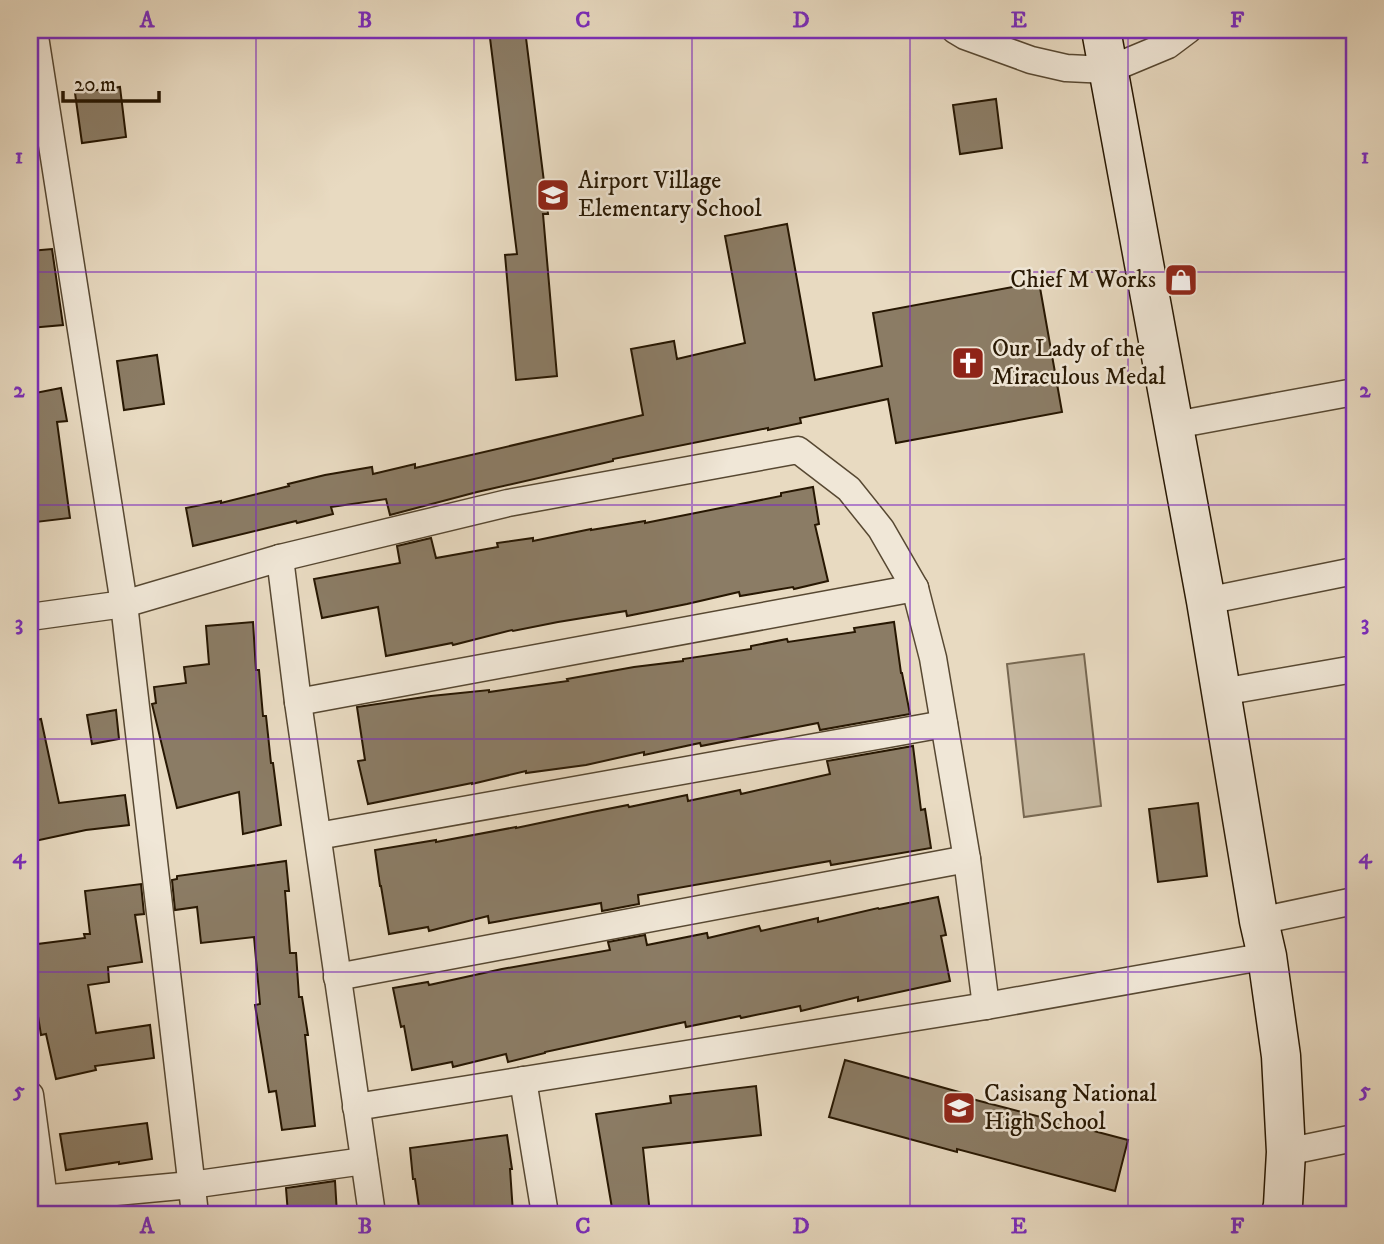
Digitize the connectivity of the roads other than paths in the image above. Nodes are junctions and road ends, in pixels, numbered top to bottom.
1 (34, 30) edge
2 (955, 30) edge
3 (1101, 30) edge
4 (1188, 30) edge
5 (1108, 70) junction
6 (1354, 391) edge
7 (1175, 425) junction
8 (280, 558) junction
9 (1354, 571) edge
10 (915, 588) junction
11 (1206, 601) junction
12 (124, 604) junction
13 (30, 617) edge
14 (1354, 669) edge
15 (1222, 692) junction
16 (298, 702) junction
17 (944, 724) junction
18 (317, 836) junction
19 (967, 859) junction
20 (1354, 901) edge
21 (1263, 939) junction
22 (337, 976) junction
23 (986, 1006) junction
24 (523, 1080) junction
25 (30, 1095) edge
26 (356, 1107) junction
27 (1354, 1138) edge
28 (1286, 1153) junction
29 (364, 1161) junction
30 (191, 1185) junction
31 (40, 1205) edge
32 (195, 1214) edge
33 (372, 1214) edge
34 (545, 1214) edge
35 (1281, 1214) edge

1 - 12 street
2 - 5 street
3 - 5 main road
4 - 5 street
5 - 7 main road
6 - 7 street
7 - 11 main road
8 - 10 street
8 - 12 street
8 - 16 street
9 - 11 street
10 - 16 street
10 - 17 street
11 - 15 main road
12 - 13 street
12 - 30 street
14 - 15 street
15 - 21 main road
16 - 18 street
17 - 18 street
17 - 19 street
18 - 22 street
19 - 22 street
19 - 23 street
20 - 21 street
21 - 23 street
21 - 28 main road
22 - 26 street
23 - 24 street
24 - 26 street
24 - 34 street
25 - 31 street
26 - 29 street
27 - 28 street
28 - 35 main road
29 - 30 street
29 - 33 street
30 - 31 street
30 - 32 street

